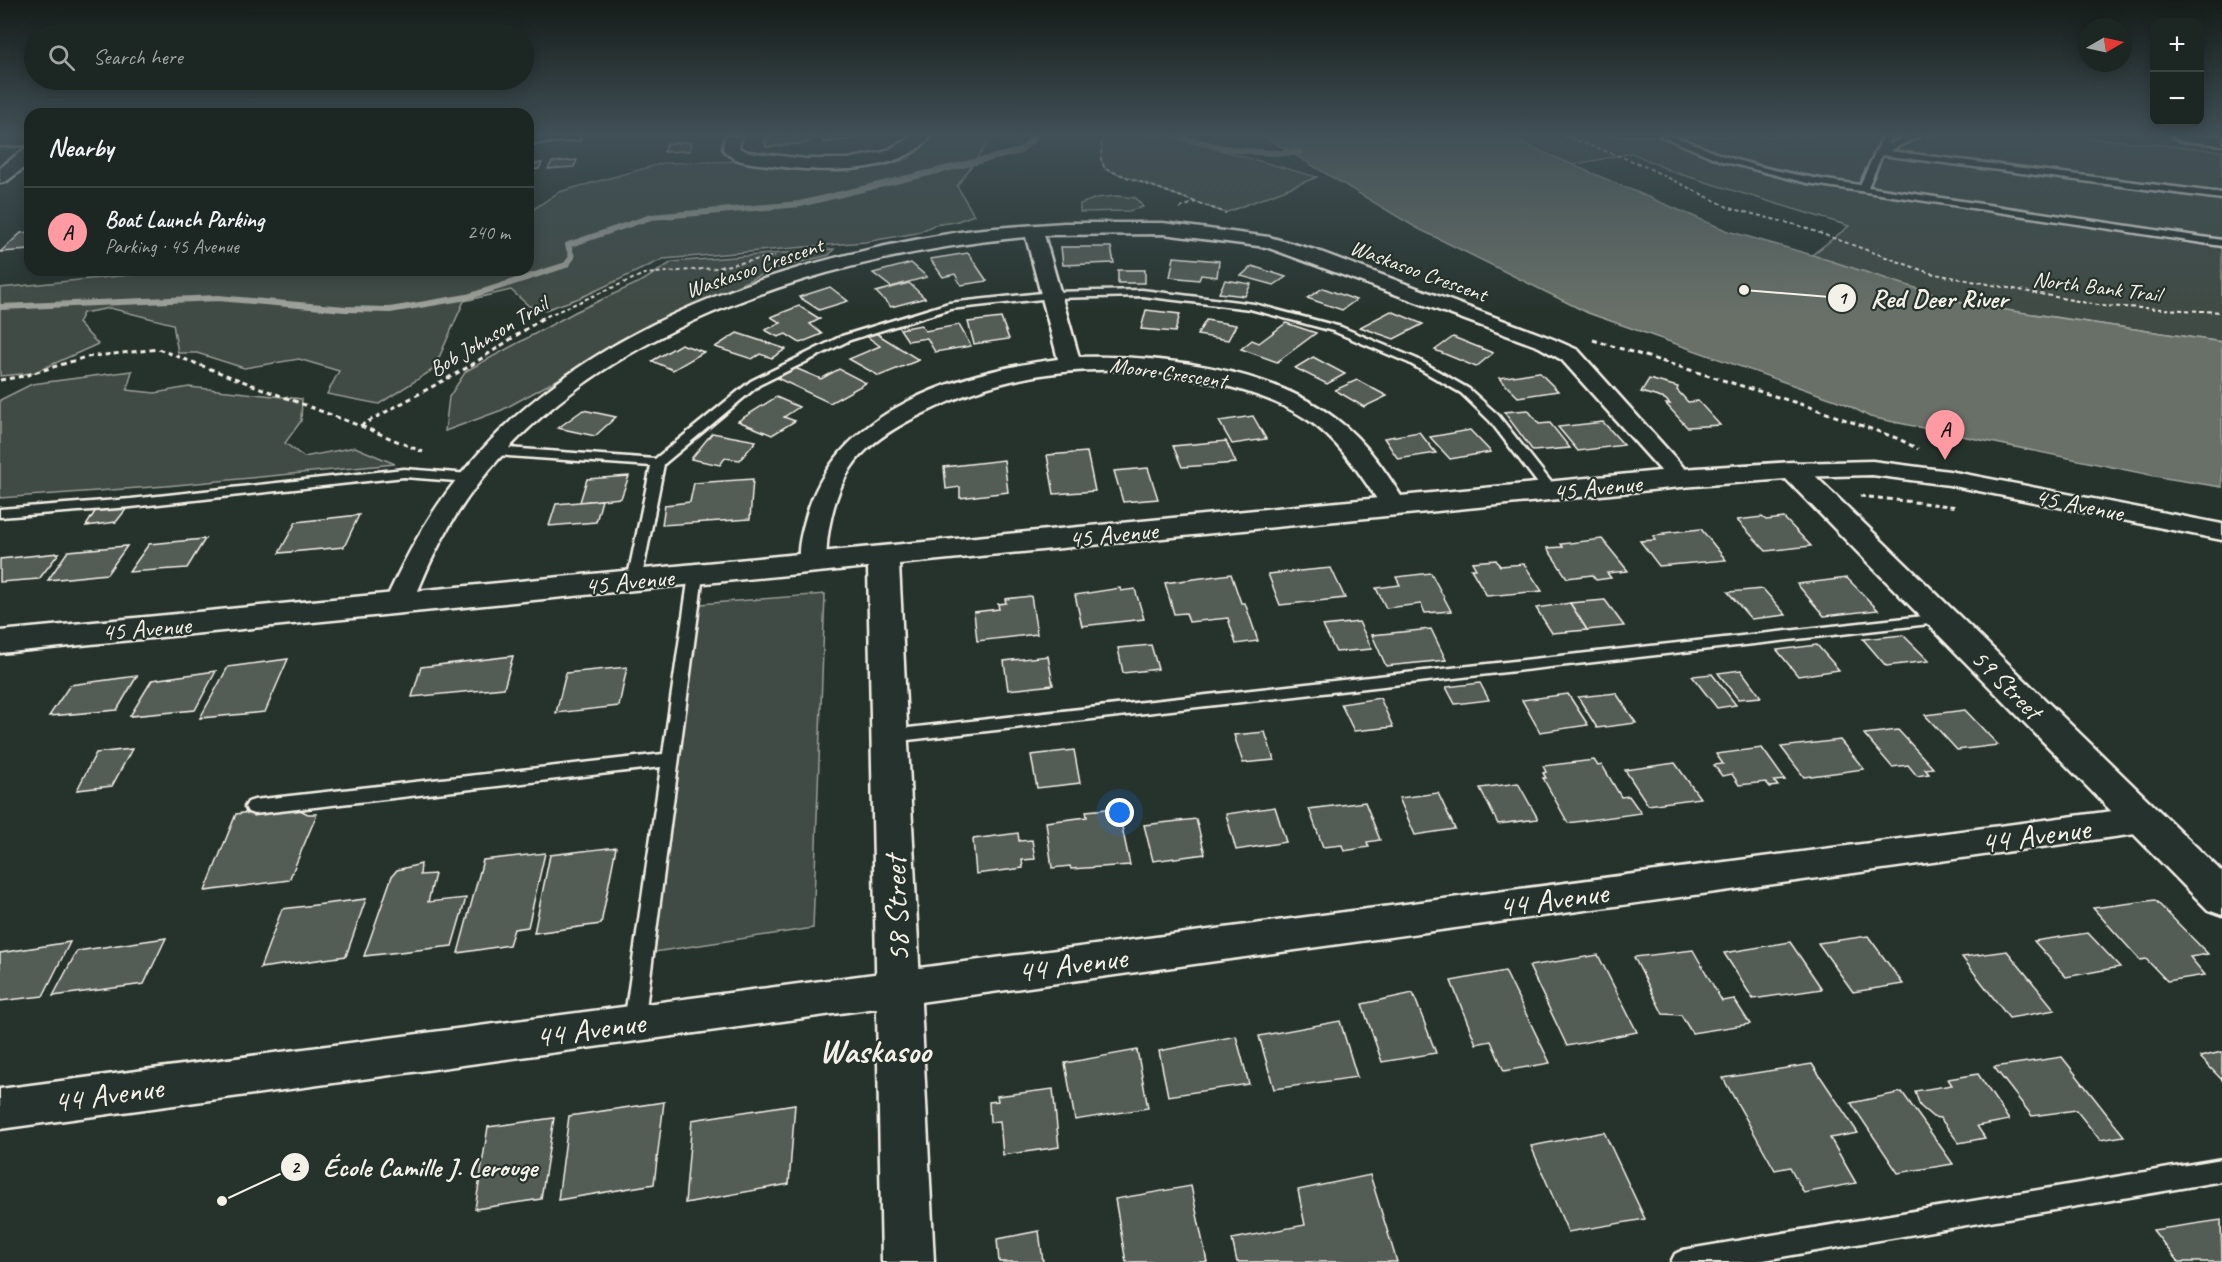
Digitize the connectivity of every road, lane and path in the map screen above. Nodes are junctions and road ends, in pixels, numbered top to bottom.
1 (1176, 195) edge
2 (1702, 195) edge
3 (1908, 195) edge
4 (1196, 202) dead end
5 (1034, 231) junction
6 (2222, 243) edge
7 (784, 255) dead end
8 (1051, 295) junction
9 (2222, 312) edge
10 (1070, 363) junction
11 (0, 380) edge
12 (360, 426) junction
13 (495, 451) junction
14 (658, 463) junction
15 (1793, 470) junction
16 (472, 475) junction
17 (1681, 478) junction
18 (1551, 491) junction
19 (1856, 495) dead end
20 (1395, 507) junction
21 (1958, 507) dead end
22 (0, 513) edge
23 (2222, 532) edge
24 (883, 557) junction
25 (812, 564) junction
26 (696, 575) junction
27 (634, 581) junction
28 (398, 604) junction
29 (1942, 619) junction
30 (0, 642) edge
31 (890, 736) junction
32 (668, 760) junction
33 (254, 807) dead end
34 (2143, 820) junction
35 (2222, 898) edge
36 (898, 987) junction
37 (634, 1023) junction
38 (0, 1109) edge
39 (2222, 1170) edge
40 (908, 1262) edge
41 (1683, 1262) edge

1 - 4 path
2 - 9 path, North Bank Trail
3 - 6 lane
5 - 8 street
5 - 13 street, Waskasoo Crescent
5 - 17 street, Waskasoo Crescent
7 - 12 path, Bob Johnson Trail
8 - 10 street
8 - 14 lane
8 - 18 lane
10 - 20 street, Moore Crescent
10 - 25 street, Moore Crescent
11 - 12 path
12 - 16 path
13 - 14 lane
13 - 16 street, Waskasoo Crescent
14 - 27 lane
15 - 17 street, 45 Avenue
15 - 23 street, 45 Avenue
15 - 29 street, 59 Street
16 - 22 lane
16 - 28 street, Waskasoo Crescent
17 - 18 street, 45 Avenue
18 - 20 street, 45 Avenue
19 - 21 path
20 - 24 street, 45 Avenue
24 - 25 street, 45 Avenue
24 - 31 street, 58 Street
25 - 26 street, 45 Avenue
26 - 27 street, 45 Avenue
26 - 32 lane
27 - 28 street, 45 Avenue
28 - 30 street, 45 Avenue
29 - 31 lane
29 - 34 street, 59 Street
31 - 36 street, 58 Street
32 - 33 lane
32 - 37 lane
34 - 35 street, 59 Street
34 - 36 street, 44 Avenue
36 - 37 street, 44 Avenue
36 - 40 street, 58 Street
37 - 38 street, 44 Avenue
39 - 41 lane

